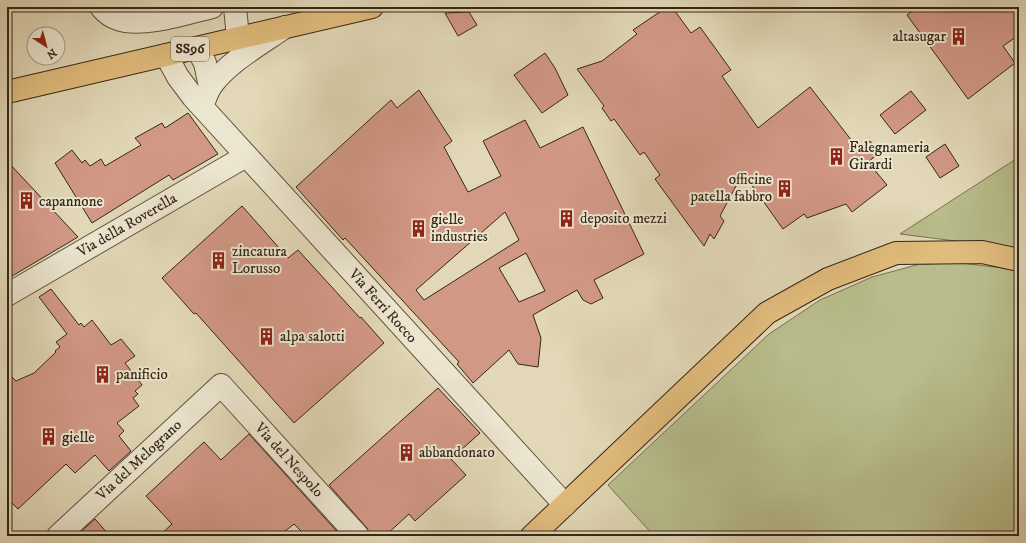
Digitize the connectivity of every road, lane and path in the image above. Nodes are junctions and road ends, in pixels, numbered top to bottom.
1 (101, 7) edge
2 (212, 7) edge
3 (235, 7) edge
4 (372, 7) edge
5 (285, 27) junction
6 (238, 38) junction
7 (197, 48) junction
8 (166, 55) junction
9 (210, 87) junction
10 (7, 92) edge
11 (202, 106) junction
12 (246, 156) junction
13 (1019, 260) edge
14 (7, 295) edge
15 (221, 385) joint
16 (565, 505) junction
17 (58, 536) edge
18 (358, 536) edge
19 (532, 536) edge

1 - 2 street
3 - 6 street
4 - 5 main road, SS96
5 - 6 main road, SS96
5 - 9 street
6 - 7 main road, SS96
7 - 8 main road, SS96
7 - 9 street
8 - 10 main road, SS96
8 - 11 street, Via Ferri Rocco
9 - 11 street
11 - 12 street, Via Ferri Rocco
12 - 14 street, Via della Roverella
12 - 16 street, Via Ferri Rocco
13 - 16 main road
15 - 17 street, Via del Melograno
15 - 18 street, Via del Nespolo
16 - 19 main road

